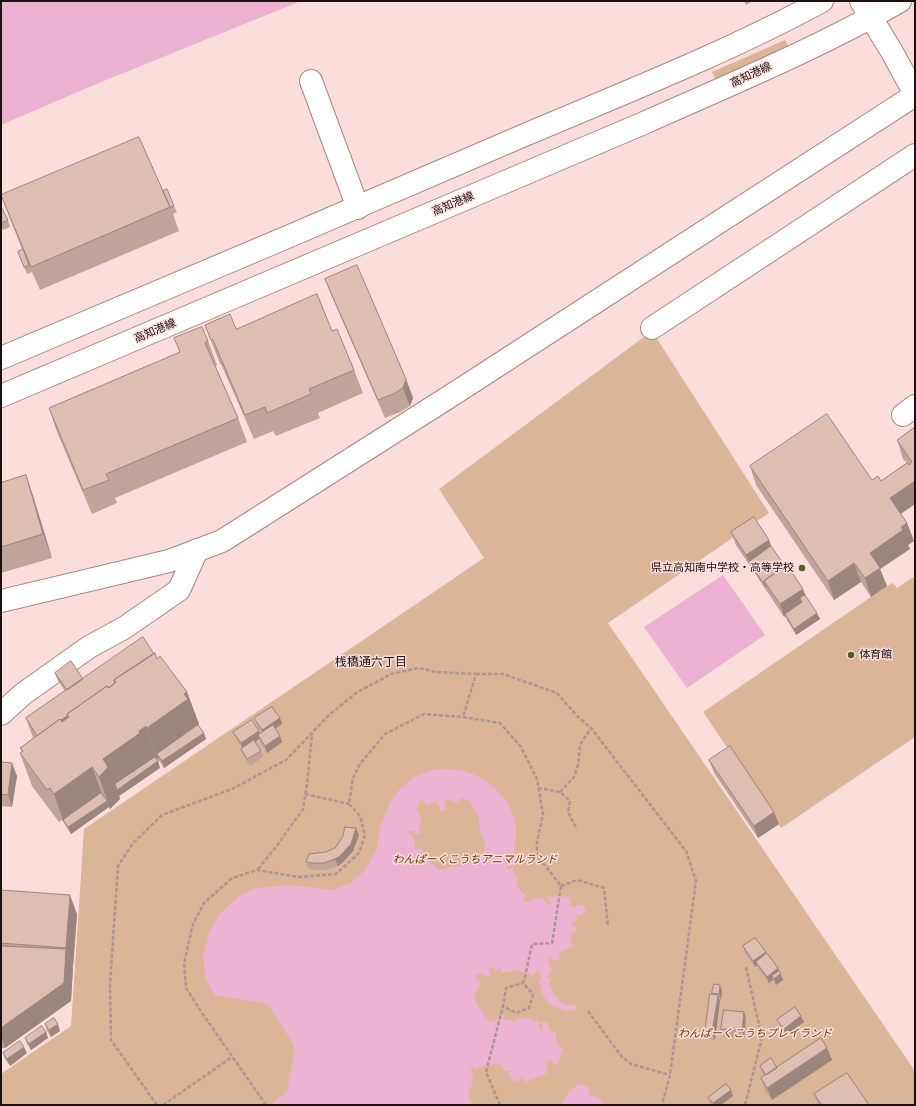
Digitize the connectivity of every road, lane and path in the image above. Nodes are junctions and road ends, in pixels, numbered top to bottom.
1 (822, 1) edge
2 (900, 1) edge
3 (866, 10) edge
4 (312, 81) dead end
5 (915, 94) edge
6 (915, 154) edge
7 (915, 171) edge
8 (358, 208) junction
9 (678, 326) dead end
10 (652, 328) dead end
11 (1, 358) edge
12 (1, 396) edge
13 (197, 550) junction
14 (1, 601) edge
15 (476, 674) junction
16 (1, 714) edge
17 (463, 717) junction
18 (591, 728) junction
19 (312, 734) junction
20 (538, 788) junction
21 (560, 792) junction
22 (305, 794) junction
23 (349, 804) junction
24 (577, 829) dead end
25 (257, 870) junction
26 (561, 886) junction
27 (608, 926) dead end
28 (746, 967) dead end
29 (522, 983) junction
30 (503, 1006) junction
31 (588, 1011) dead end
32 (232, 1057) junction
33 (670, 1075) junction
34 (157, 1105) edge
35 (163, 1105) edge
36 (266, 1105) edge
37 (500, 1105) edge
38 (662, 1105) edge
39 (745, 1105) edge

1 - 8 main road
2 - 3 main road, 高知港線
3 - 5 main road
3 - 12 main road, 高知港線
4 - 8 main road
5 - 13 main road
6 - 10 main road
7 - 9 main road
8 - 11 main road
13 - 14 main road
13 - 16 main road
15 - 17 path
15 - 18 path
15 - 19 path
17 - 20 path
17 - 23 path
18 - 21 path
18 - 33 path
19 - 22 path
19 - 34 path
20 - 21 path
20 - 26 path
21 - 24 path
22 - 23 path
22 - 25 path
23 - 25 path
25 - 32 path
26 - 27 path
26 - 29 path
28 - 39 path
29 - 30 path
29 - 30 path
30 - 37 path
31 - 33 path
32 - 35 path
32 - 36 path
33 - 38 path

